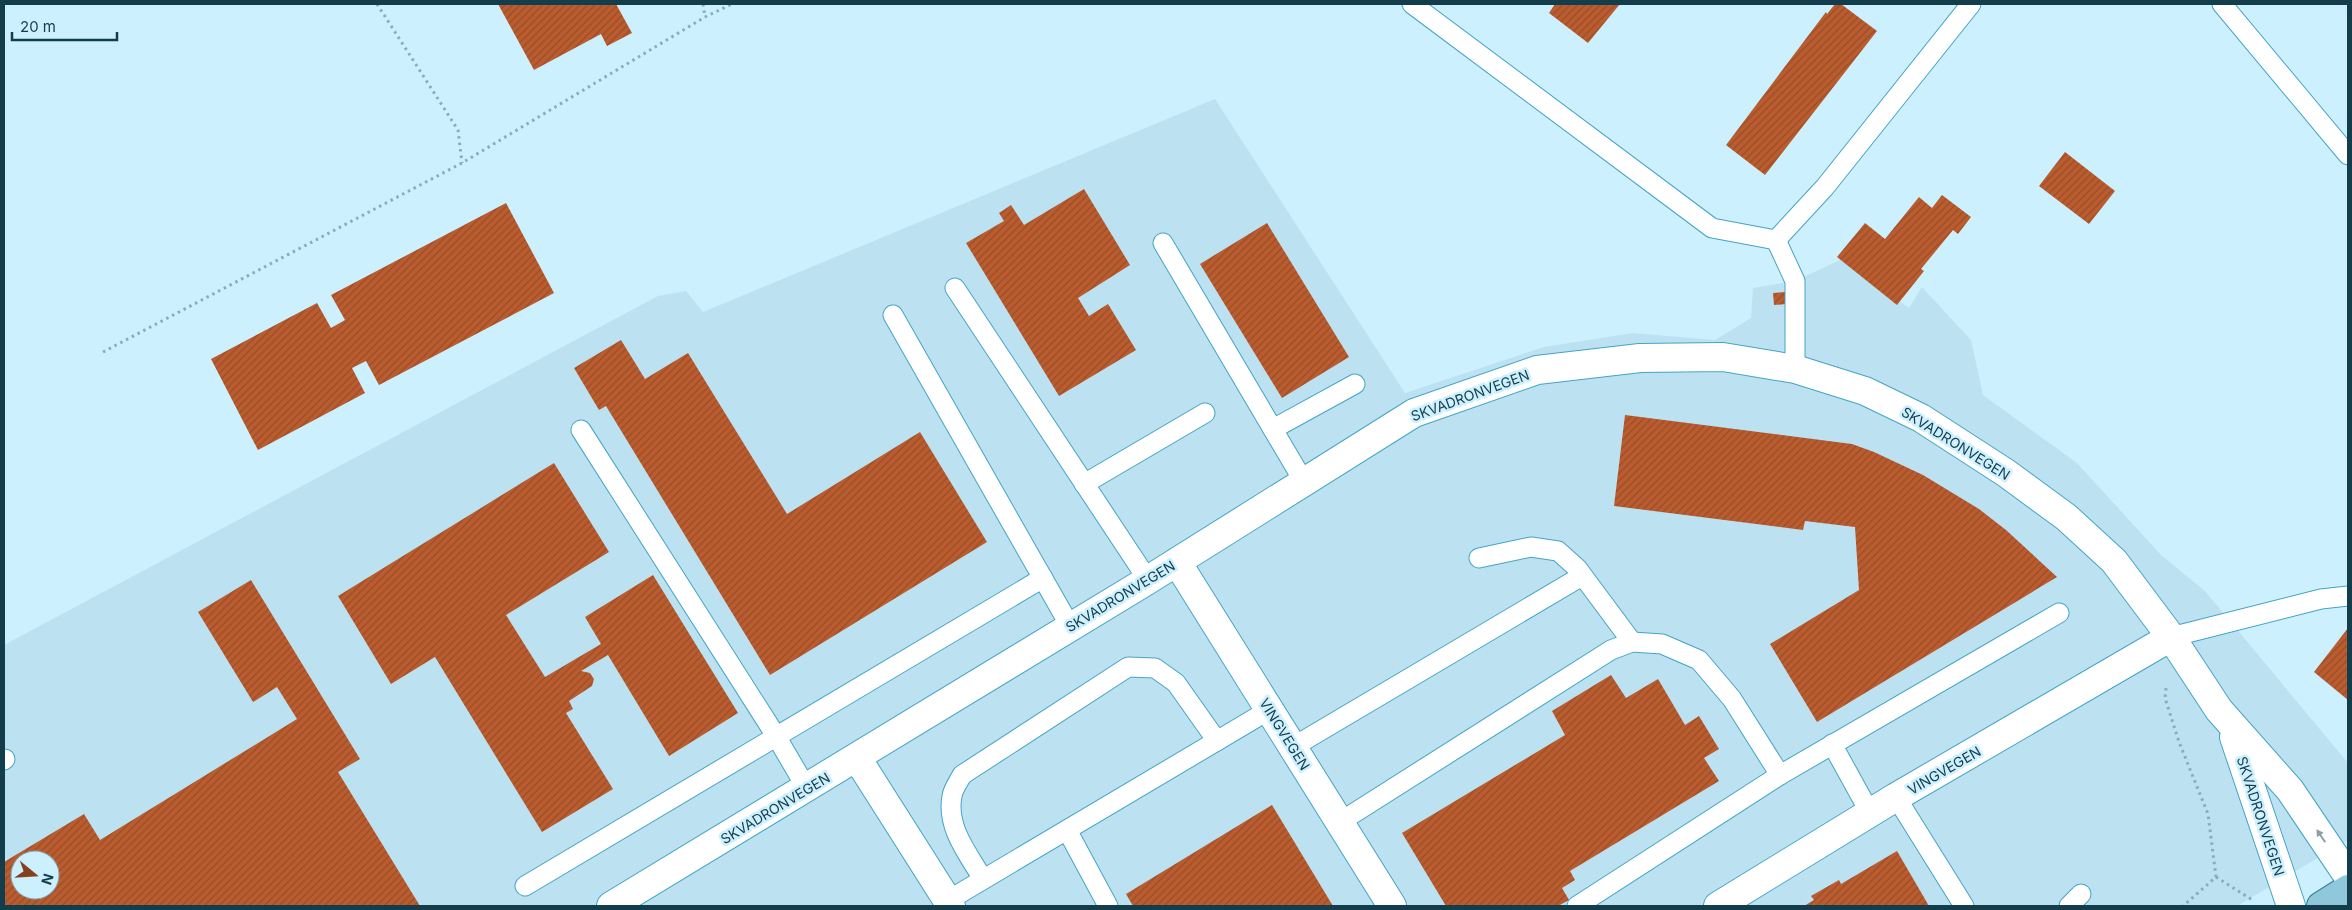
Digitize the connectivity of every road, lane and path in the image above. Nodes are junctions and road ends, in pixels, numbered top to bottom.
1 (378, 4) edge
2 (702, 4) edge
3 (732, 4) edge
4 (1412, 4) edge
5 (1971, 4) edge
6 (2222, 4) edge
7 (705, 17) junction
8 (2348, 155) edge
9 (462, 163) junction
10 (1776, 240) junction
11 (1163, 243) dead end
12 (955, 288) dead end
13 (893, 315) dead end
14 (103, 352) dead end
15 (1795, 369) junction
16 (1355, 384) dead end
17 (1205, 413) dead end
18 (1273, 429) junction
19 (581, 430) dead end
20 (1304, 482) junction
21 (1084, 484) junction
22 (1479, 558) dead end
23 (1177, 562) junction
24 (1582, 576) junction
25 (1043, 578) junction
26 (1148, 580) junction
27 (2348, 596) edge
28 (2059, 613) dead end
29 (1070, 626) junction
30 (2171, 637) junction
31 (1632, 642) junction
32 (1270, 710) junction
33 (2231, 726) junction
34 (776, 736) junction
35 (1217, 741) junction
36 (1832, 744) junction
37 (1293, 747) junction
38 (857, 758) junction
39 (1780, 775) junction
40 (807, 789) junction
41 (1896, 796) junction
42 (1870, 813) junction
43 (1340, 822) junction
44 (1067, 830) junction
45 (2348, 876) edge
46 (2216, 877) junction
47 (983, 879) junction
48 (525, 886) dead end
49 (2348, 889) edge
50 (2254, 901) dead end
51 (949, 903) edge
52 (611, 906) edge
53 (1108, 906) edge
54 (1392, 906) edge
55 (1577, 906) edge
56 (1718, 906) edge
57 (1964, 906) edge
58 (2183, 906) edge
59 (2291, 906) edge
60 (2321, 906) edge

1 - 9 path
2 - 7 path
3 - 7 path
4 - 10 lane
5 - 10 lane
6 - 8 lane
7 - 9 path
9 - 14 path
10 - 15 lane
11 - 18 lane
12 - 21 lane
13 - 25 lane
15 - 20 street, SKVADRONVEGEN
15 - 30 street, SKVADRONVEGEN
16 - 18 lane
17 - 21 lane
18 - 20 lane
19 - 34 lane
20 - 23 street, SKVADRONVEGEN
21 - 26 lane
22 - 24 lane
23 - 26 street, SKVADRONVEGEN
23 - 32 street, VINGVEGEN
24 - 31 lane
24 - 37 lane
25 - 29 lane
25 - 34 lane
26 - 29 street, SKVADRONVEGEN
27 - 30 lane
28 - 36 lane
29 - 38 street, SKVADRONVEGEN
30 - 33 street, SKVADRONVEGEN
30 - 41 street, VINGVEGEN
30 - 46 path
31 - 39 lane
31 - 43 lane
32 - 35 lane
32 - 37 street, VINGVEGEN
45 -> 33 street, SKVADRONVEGEN
33 - 59 street, SKVADRONVEGEN
34 - 40 lane
34 - 48 lane
35 - 44 lane
35 - 47 lane
36 - 39 lane
36 - 42 lane
37 - 43 street, VINGVEGEN
38 - 40 street, SKVADRONVEGEN
38 - 51 street
39 - 55 lane
40 - 52 street, SKVADRONVEGEN
41 - 42 street, VINGVEGEN
41 - 57 lane
42 - 56 street, VINGVEGEN
43 - 54 street, VINGVEGEN
44 - 47 lane
44 - 53 lane
46 - 50 path
46 - 58 path
47 - 51 lane
49 - 60 main road

